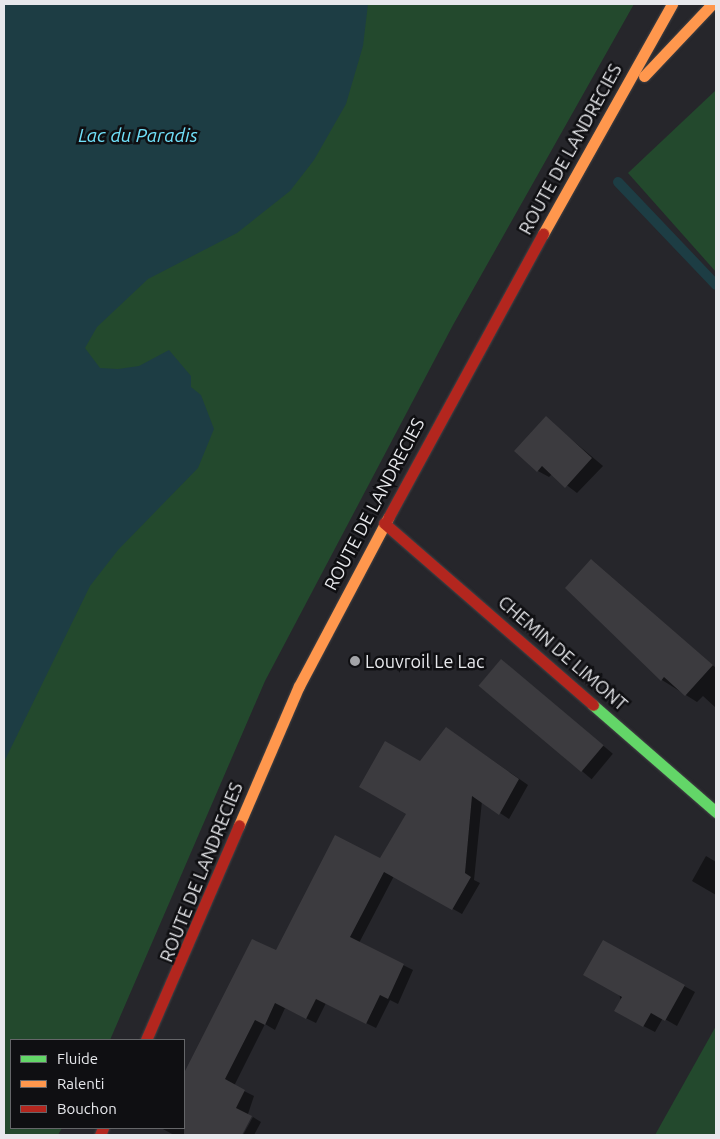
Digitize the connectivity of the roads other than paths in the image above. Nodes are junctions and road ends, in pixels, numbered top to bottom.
1 (672, 4) edge
2 (712, 4) edge
3 (615, 106) junction
4 (384, 523) junction
5 (716, 812) edge
6 (146, 1039) edge

1 - 3 main road, ROUTE DE LANDRECIES
2 - 3 main road
3 - 4 main road, ROUTE DE LANDRECIES
4 - 5 main road, CHEMIN DE LIMONT
4 - 6 main road, ROUTE DE LANDRECIES

